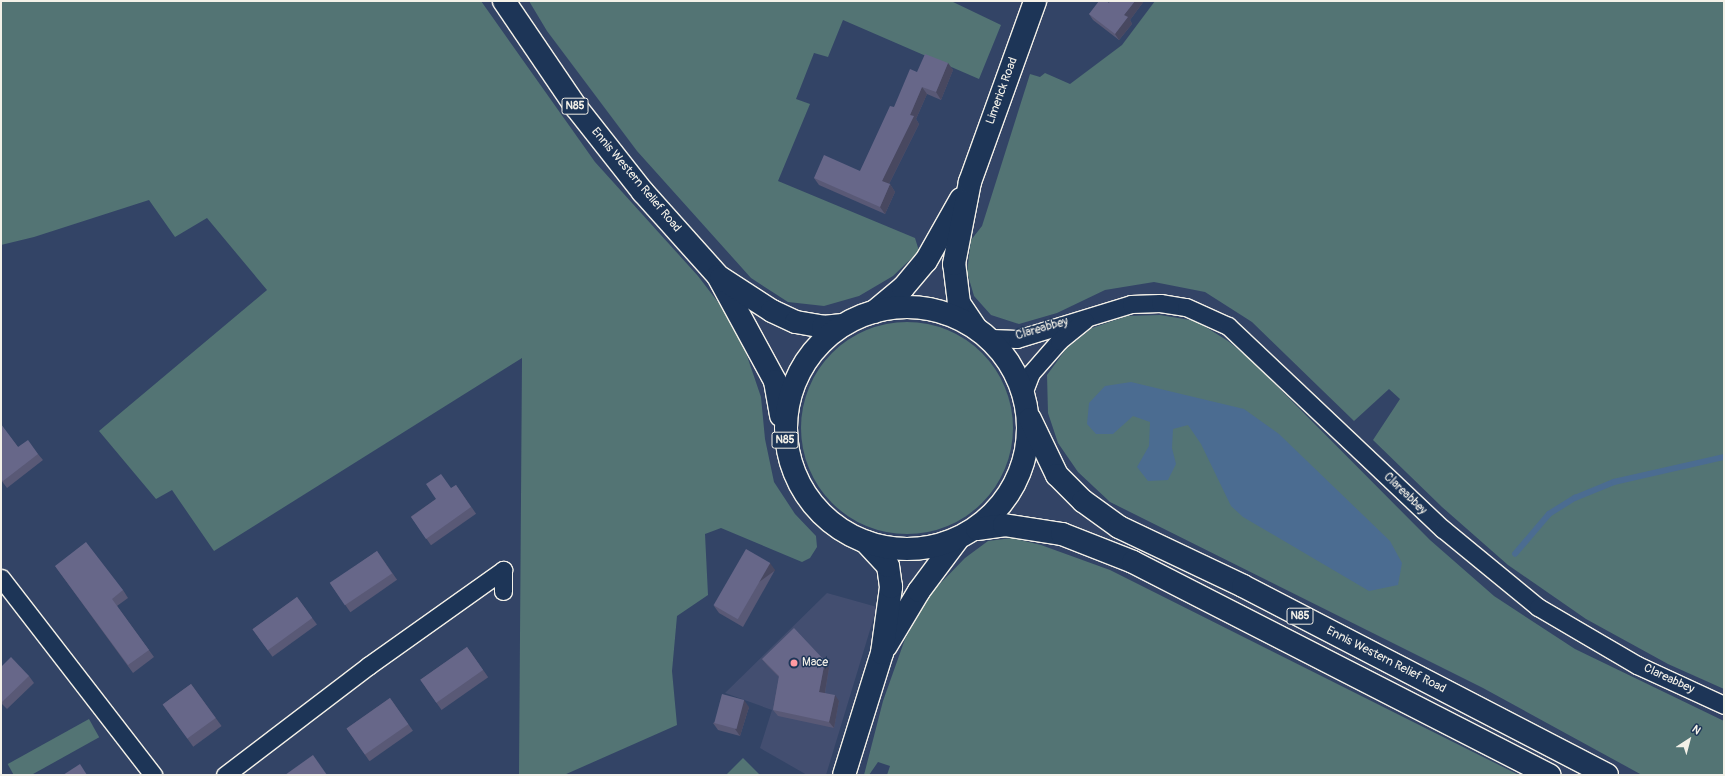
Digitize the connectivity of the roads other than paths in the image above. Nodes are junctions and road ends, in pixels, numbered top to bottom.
1 (504, 1) edge
2 (1035, 1) edge
3 (970, 182) junction
4 (718, 276) junction
5 (874, 312) junction
6 (1093, 314) junction
7 (843, 325) junction
8 (983, 332) junction
9 (1024, 391) junction
10 (1030, 419) junction
11 (784, 436) junction
12 (977, 529) junction
13 (957, 540) junction
14 (866, 542) junction
15 (1, 578) edge
16 (504, 591) dead end
17 (882, 653) junction
18 (1724, 705) edge
19 (153, 775) edge
20 (225, 775) edge
21 (844, 775) edge
22 (1550, 775) edge
23 (1607, 775) edge

1 - 4 main road, Ennis Western Relief Road / N85
2 - 3 main road, Limerick Road
3 - 5 main road
3 - 8 main road
4 - 7 main road, Ennis Western Relief Road / N85
4 - 11 main road, Ennis Western Relief Road / N85
5 - 7 main road, N85
5 - 8 main road, N85
6 - 8 street, Clareabbey
6 - 9 street, Clareabbey
6 - 18 street, Clareabbey
7 - 11 main road, N85
8 - 9 main road, N85
9 - 10 main road, N85
10 - 12 main road, N85
10 - 23 main road, Ennis Western Relief Road / N85
11 - 14 main road, N85
12 - 13 main road, N85
12 - 22 main road, N85
13 - 14 main road, N85
13 - 17 main road
14 - 17 main road
15 - 19 street
16 - 20 street
17 - 21 main road

